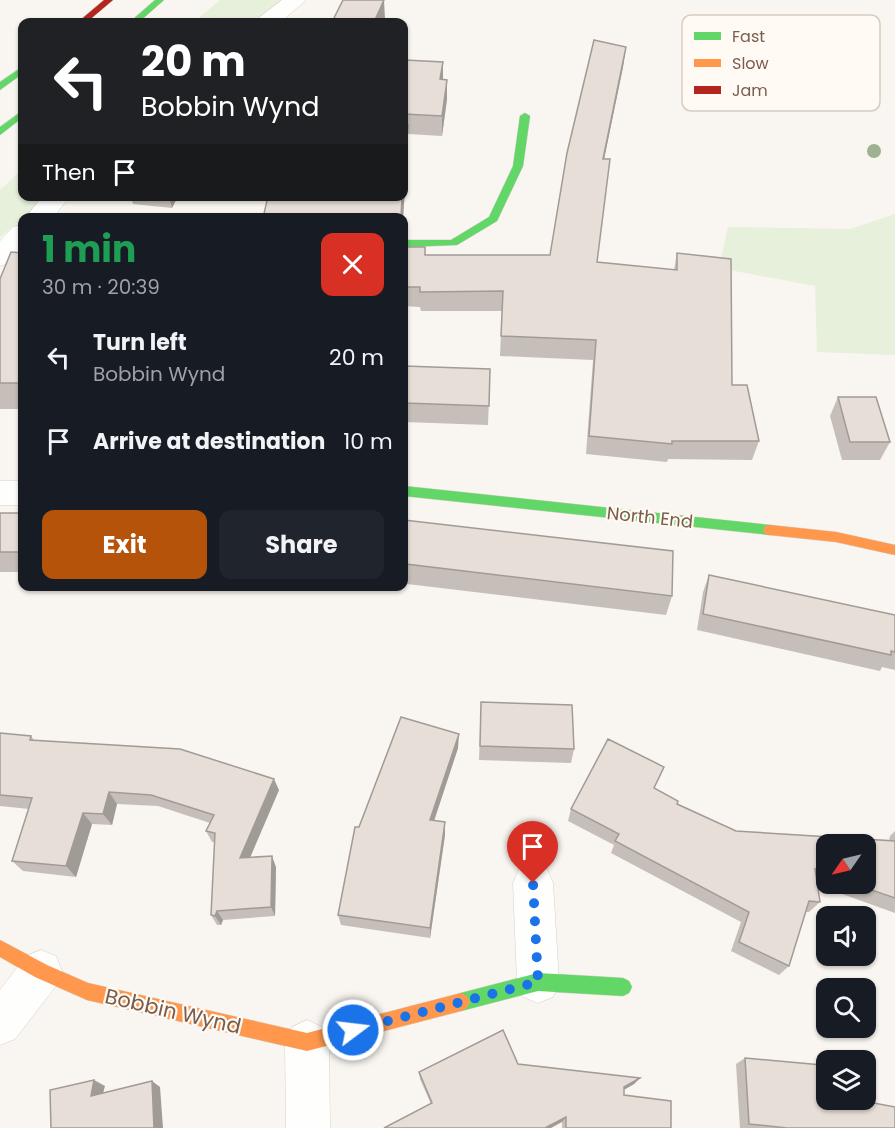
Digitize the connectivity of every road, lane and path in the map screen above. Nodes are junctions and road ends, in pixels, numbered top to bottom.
1 (109, 0) edge
2 (160, 0) edge
3 (295, 0) edge
4 (87, 18) edge
5 (139, 18) edge
6 (273, 18) edge
7 (18, 73) edge
8 (0, 87) edge
9 (525, 116) dead end
10 (18, 117) edge
11 (0, 132) edge
12 (53, 201) edge
13 (43, 213) edge
14 (18, 237) edge
15 (408, 244) edge
16 (0, 256) edge
17 (18, 263) edge
18 (0, 265) edge
19 (408, 491) edge
20 (0, 493) edge
21 (18, 493) edge
22 (895, 550) edge
23 (533, 883) dead end
24 (0, 948) edge
25 (41, 970) junction
26 (538, 982) junction
27 (623, 987) dead end
28 (0, 1024) edge
29 (307, 1042) junction
30 (308, 1128) edge

1 - 4 main road
2 - 5 main road
3 - 6 street
7 - 8 main road
9 - 15 main road
10 - 11 main road
12 - 13 street
14 - 16 street
17 - 18 street
19 - 22 main road, North End
20 - 21 street
23 - 26 street
24 - 25 main road, Bobbin Wynd
25 - 28 street
25 - 29 main road, Bobbin Wynd
26 - 27 main road, Bobbin Wynd
26 - 29 main road, Bobbin Wynd
29 - 30 street

